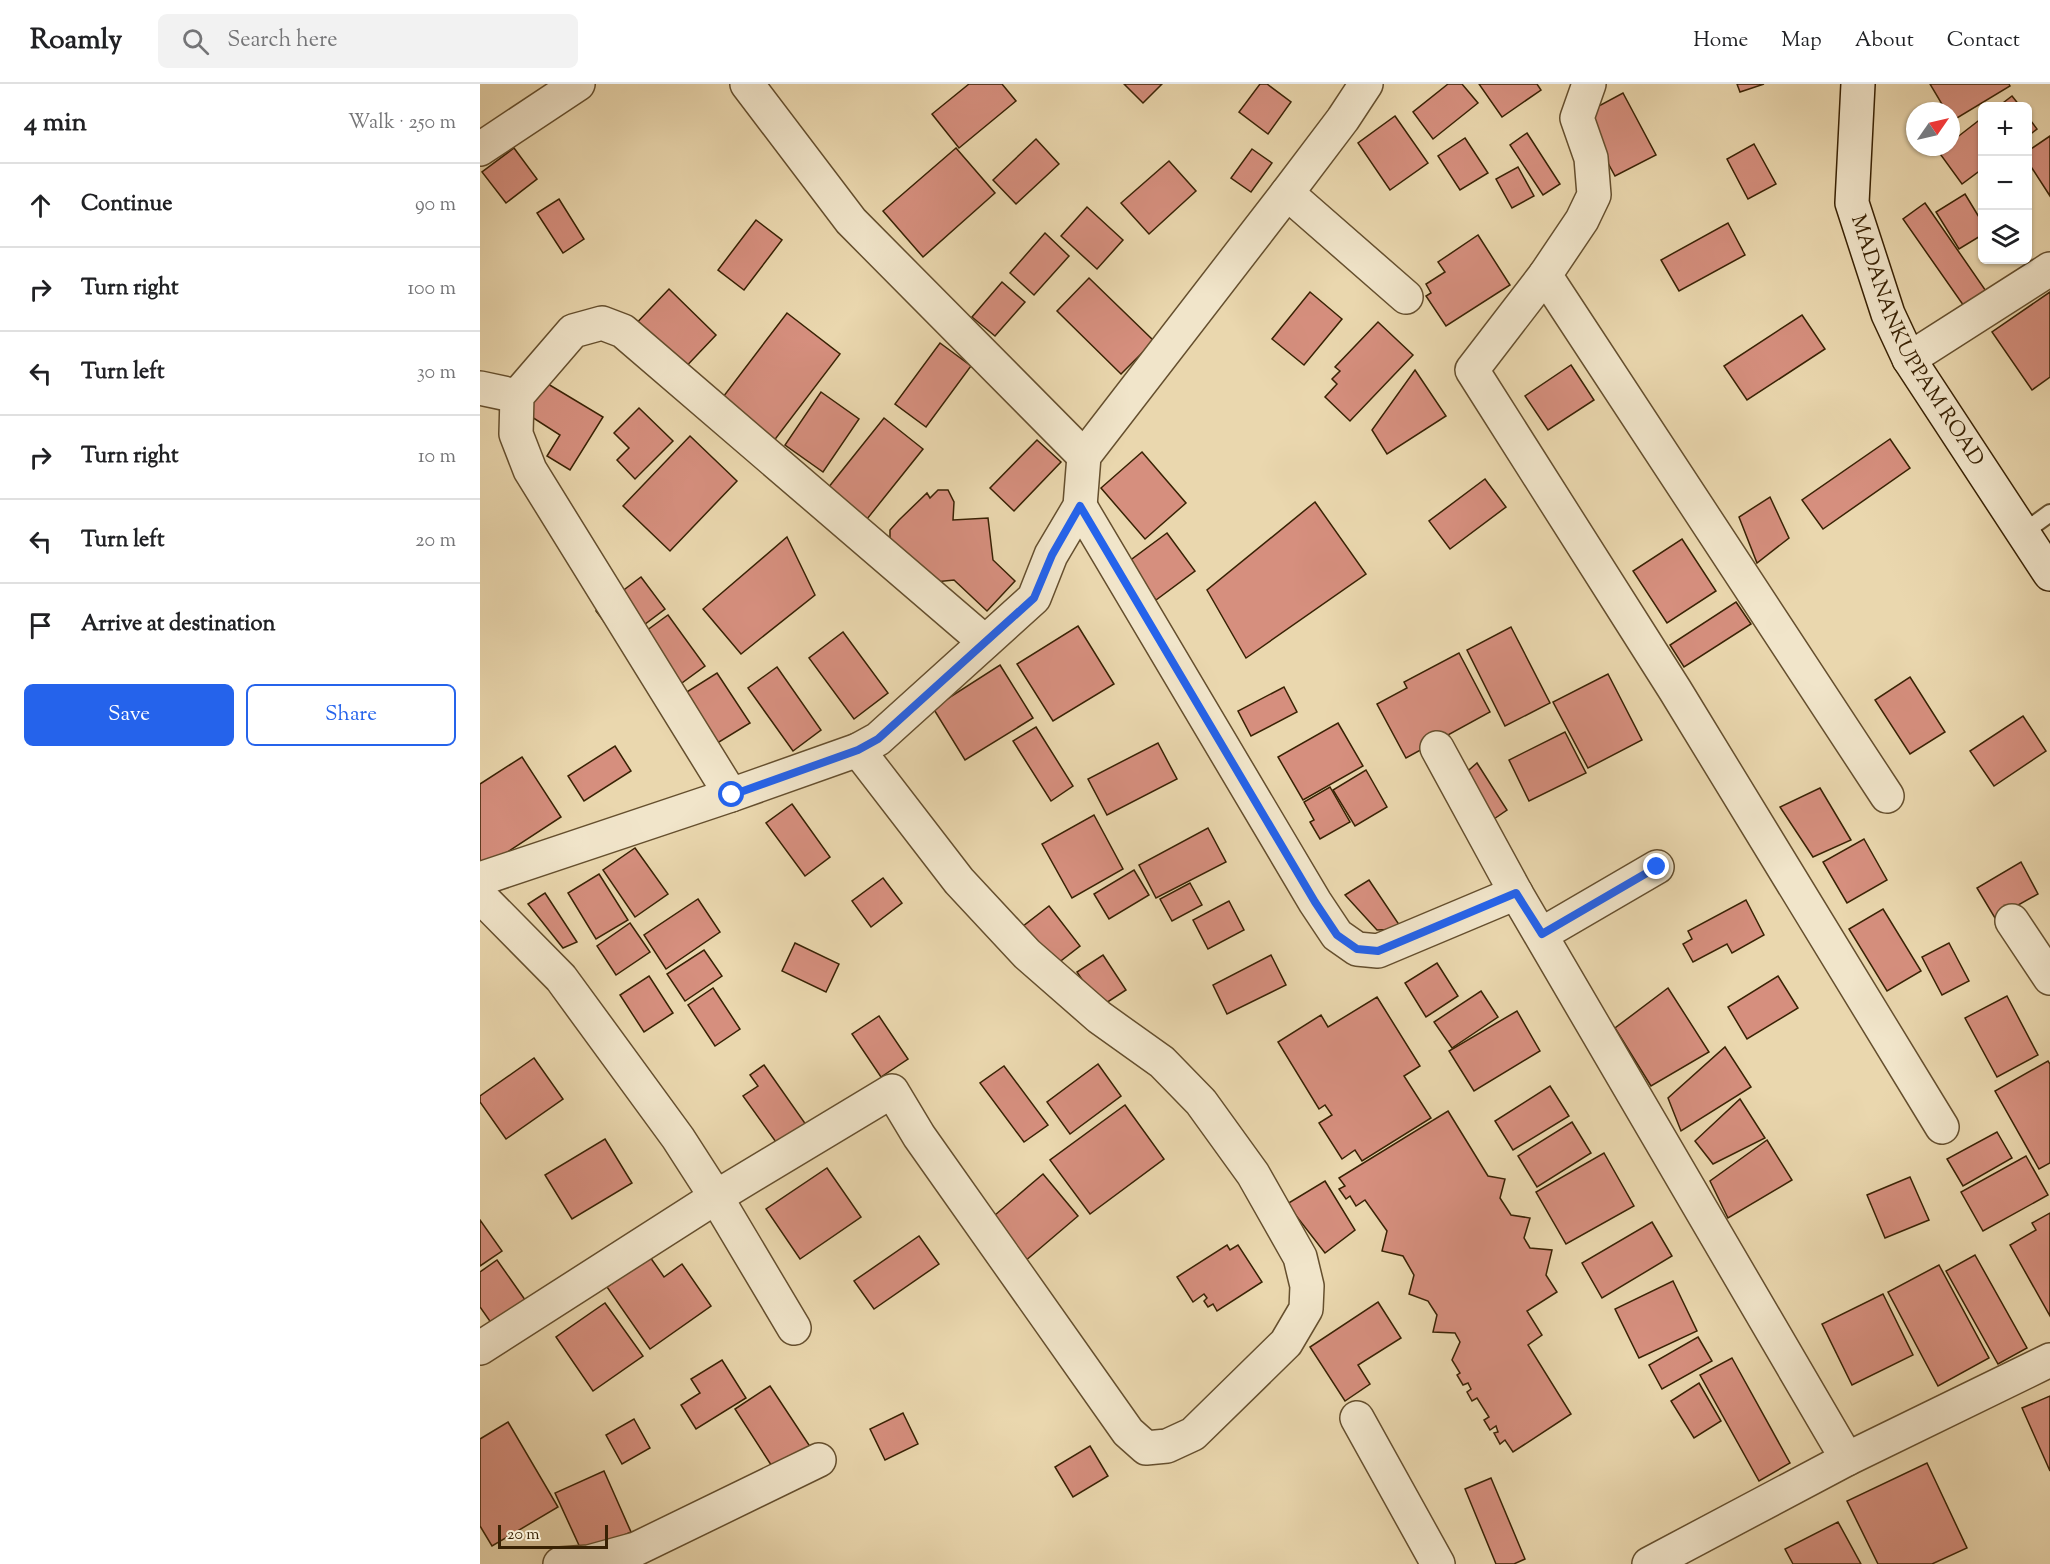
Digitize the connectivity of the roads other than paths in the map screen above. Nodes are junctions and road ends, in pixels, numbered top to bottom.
1 (578, 84) edge
2 (747, 84) edge
3 (1366, 84) edge
4 (1589, 84) edge
5 (1858, 84) edge
6 (480, 148) edge
7 (1287, 193) junction
8 (2050, 269) edge
9 (1545, 275) junction
10 (1407, 297) dead end
11 (1909, 358) junction
12 (480, 388) edge
13 (517, 396) junction
14 (1084, 456) junction
15 (1080, 506) junction
16 (2050, 513) edge
17 (2024, 532) junction
18 (2050, 574) edge
19 (985, 642) junction
20 (1437, 748) dead end
21 (858, 750) junction
22 (732, 795) junction
23 (1887, 796) dead end
24 (1657, 867) dead end
25 (480, 879) edge
26 (1516, 893) junction
27 (480, 896) edge
28 (2012, 921) dead end
29 (1542, 934) junction
30 (2050, 978) edge
31 (1942, 1127) dead end
32 (716, 1197) junction
33 (794, 1328) dead end
34 (480, 1348) edge
35 (2050, 1360) edge
36 (1357, 1418) dead end
37 (1847, 1459) junction
38 (819, 1460) dead end
39 (638, 1556) edge
40 (560, 1564) edge
41 (1438, 1564) edge
42 (1649, 1564) edge

1 - 6 street
2 - 14 street
3 - 7 street
4 - 9 street
5 - 11 street, MADANANKUPPAM ROAD
7 - 10 street
7 - 14 street
8 - 11 street
9 - 23 street
9 - 31 street
11 - 17 street, MADANANKUPPAM ROAD
12 - 13 street
13 - 19 street
13 - 22 street
14 - 15 street
15 - 19 street
15 - 26 street
16 - 17 lane
17 - 18 street, MADANANKUPPAM ROAD
19 - 21 street
20 - 26 street
21 - 22 street
21 - 32 street
22 - 25 street
24 - 29 street
26 - 29 street
27 - 32 street
28 - 30 street
29 - 37 street
32 - 33 street
32 - 34 street
35 - 37 street
36 - 41 street
37 - 42 street
38 - 39 street
39 - 40 street

